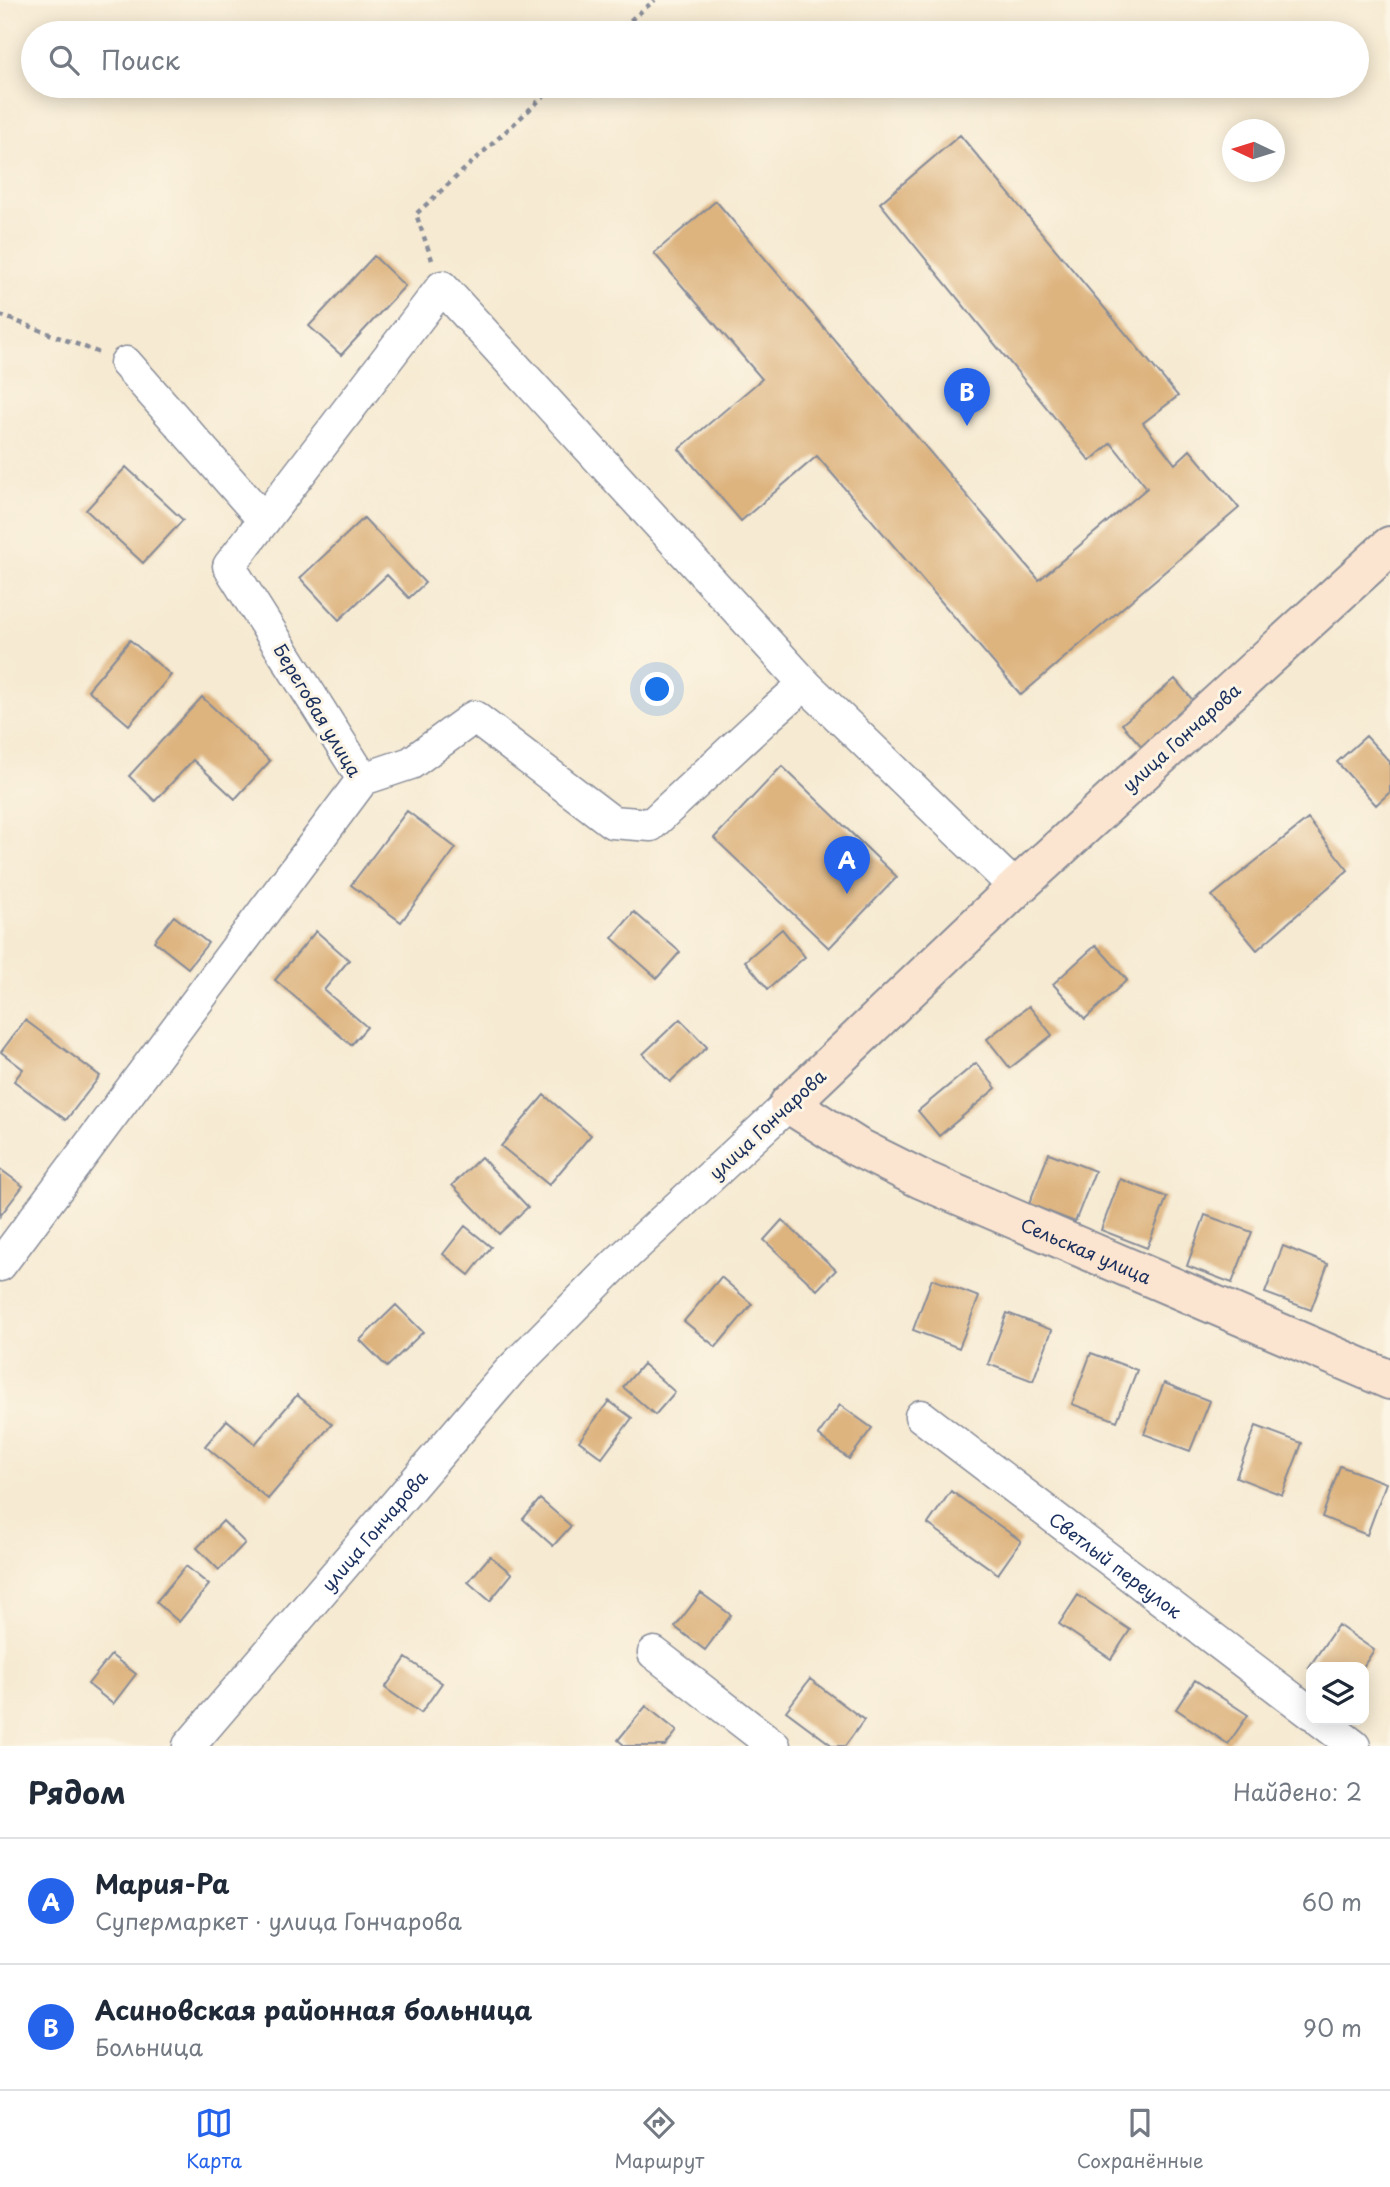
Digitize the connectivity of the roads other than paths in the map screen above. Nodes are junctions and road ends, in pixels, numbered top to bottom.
1 (126, 363) road end
2 (264, 520) junction
3 (1390, 546) edge
4 (805, 684) junction
5 (363, 779) junction
6 (1016, 888) junction
7 (789, 1104) junction
8 (0, 1265) edge
9 (1390, 1380) edge
10 (921, 1416) dead end
11 (654, 1653) dead end
12 (1306, 1709) edge
13 (1327, 1725) edge
14 (199, 1742) edge
15 (774, 1746) edge
16 (1354, 1746) edge

1 - 2 street
2 - 4 street, Береговая улица
2 - 5 street, Береговая улица
3 - 6 street, улица Гончарова
4 - 5 street
4 - 6 street
5 - 8 street, Береговая улица
6 - 7 street, улица Гончарова
7 - 9 street, Сельская улица
7 - 14 street, улица Гончарова
10 - 12 street, Светлый переулок
11 - 15 street
13 - 16 street

